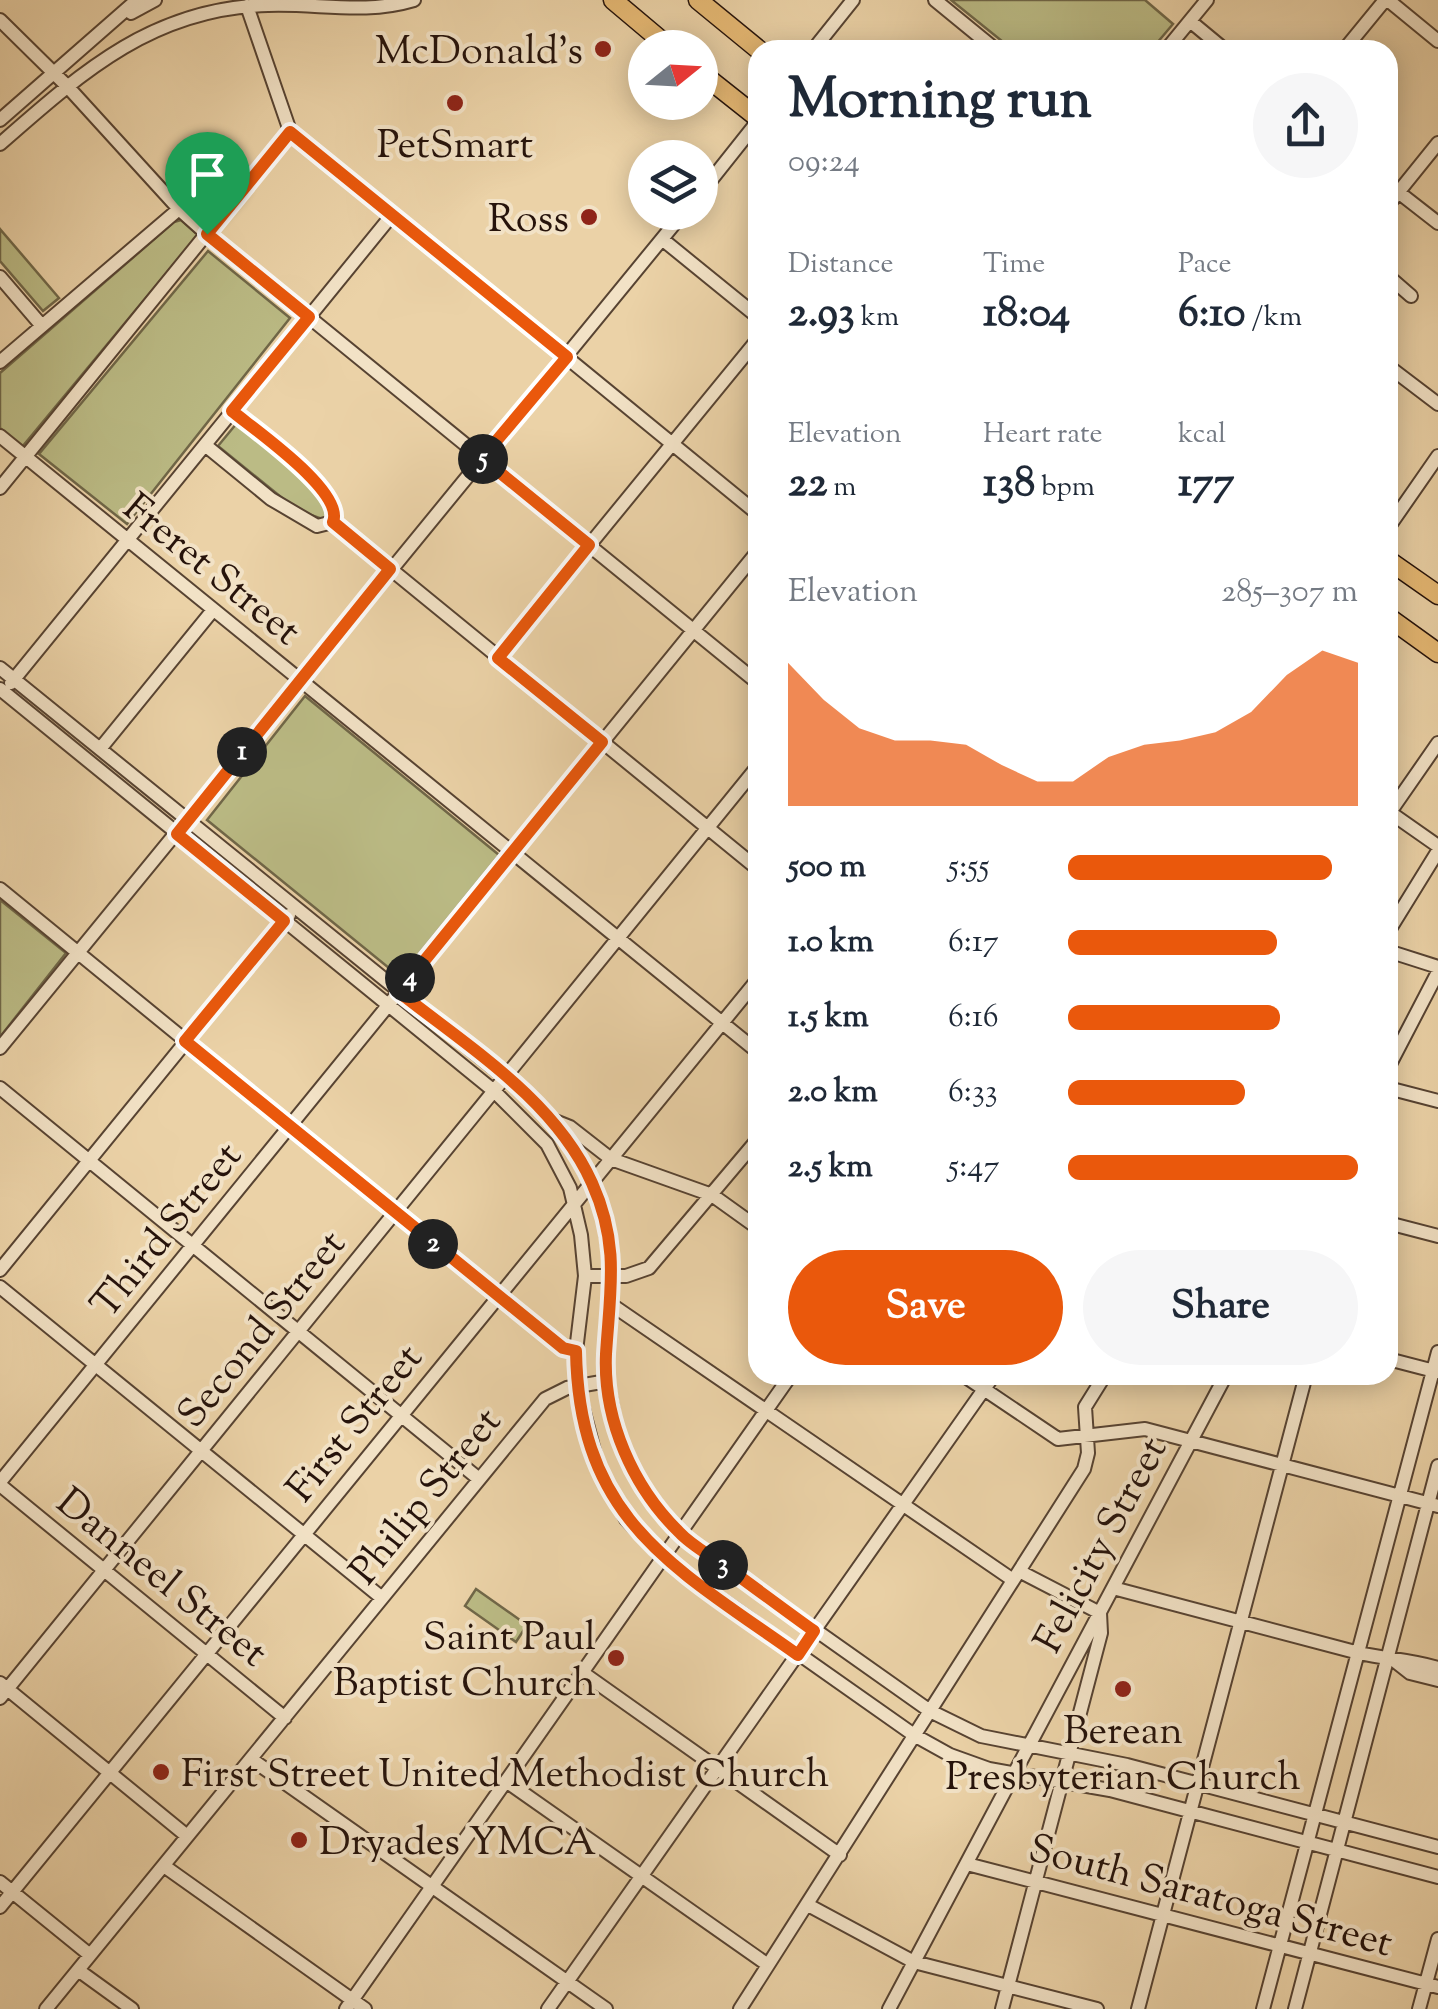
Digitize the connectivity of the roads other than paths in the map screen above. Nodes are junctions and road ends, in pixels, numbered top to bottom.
1 (137, 0) edge
2 (155, 0) edge
3 (222, 0) edge
4 (414, 0) edge
5 (612, 0) edge
6 (698, 0) edge
7 (853, 0) edge
8 (935, 0) edge
9 (1207, 0) edge
10 (1386, 0) edge
11 (248, 3) edge
12 (395, 3) edge
13 (0, 20) edge
14 (1190, 21) junction
15 (109, 26) junction
16 (158, 28) junction
17 (648, 30) edge
18 (748, 40) edge
19 (821, 40) edge
20 (983, 40) edge
21 (1174, 40) edge
22 (1213, 40) edge
23 (1352, 40) edge
24 (1438, 40) edge
25 (52, 74) junction
26 (67, 86) junction
27 (718, 87) edge
28 (748, 112) edge
29 (0, 120) edge
30 (290, 132) junction
31 (748, 133) edge
32 (1438, 143) edge
33 (0, 144) edge
34 (718, 171) edge
35 (1398, 183) edge
36 (1398, 192) edge
37 (179, 209) junction
38 (392, 215) junction
39 (1438, 223) edge
40 (669, 230) edge
41 (207, 234) junction
42 (662, 239) junction
43 (0, 276) edge
44 (1398, 285) edge
45 (1411, 296) dead end
46 (748, 309) edge
47 (309, 317) junction
48 (42, 326) junction
49 (748, 351) edge
50 (567, 357) junction
51 (0, 362) edge
52 (1398, 374) edge
53 (1438, 404) edge
54 (232, 411) junction
55 (0, 436) edge
56 (671, 443) junction
57 (205, 445) junction
58 (1438, 456) edge
59 (26, 457) junction
60 (482, 458) junction
61 (0, 488) edge
62 (748, 506) edge
63 (1398, 514) edge
64 (333, 522) junction
65 (127, 540) junction
66 (589, 545) junction
67 (748, 563) edge
68 (1398, 567) edge
69 (390, 569) junction
70 (1438, 595) edge
71 (213, 610) junction
72 (1398, 624) edge
73 (693, 630) junction
74 (1438, 652) edge
75 (498, 658) junction
76 (0, 668) edge
77 (748, 675) edge
78 (14, 680) junction
79 (299, 680) junction
80 (1, 693) edge
81 (602, 742) junction
82 (1438, 743) edge
83 (100, 750) junction
84 (748, 778) edge
85 (1398, 799) edge
86 (188, 820) junction
87 (1398, 820) edge
88 (707, 828) junction
89 (177, 834) junction
90 (1438, 848) edge
91 (511, 854) junction
92 (748, 861) edge
93 (0, 889) edge
94 (296, 908) junction
95 (1398, 915) edge
96 (284, 921) junction
97 (617, 940) junction
98 (78, 953) junction
99 (1398, 955) edge
100 (1438, 969) edge
101 (748, 991) edge
102 (399, 992) junction
103 (388, 1006) junction
104 (722, 1023) junction
105 (185, 1041) junction
106 (748, 1044) edge
107 (0, 1048) edge
108 (1398, 1048) edge
109 (504, 1077) junction
110 (0, 1088) edge
111 (494, 1091) junction
112 (1398, 1091) edge
113 (1438, 1102) edge
114 (548, 1118) junction
115 (291, 1128) junction
116 (748, 1151) edge
117 (611, 1159) junction
118 (89, 1160) junction
119 (591, 1182) junction
120 (712, 1195) junction
121 (574, 1202) junction
122 (394, 1214) junction
123 (748, 1221) edge
124 (1398, 1226) edge
125 (1438, 1236) edge
126 (194, 1245) junction
127 (0, 1270) edge
128 (585, 1276) junction
129 (612, 1276) junction
130 (0, 1287) edge
131 (499, 1297) junction
132 (612, 1304) junction
133 (300, 1331) junction
134 (576, 1351) junction
135 (1438, 1352) edge
136 (1398, 1362) edge
137 (96, 1365) junction
138 (1436, 1371) edge
139 (607, 1382) junction
140 (784, 1385) edge
141 (978, 1385) edge
142 (987, 1385) edge
143 (1099, 1385) edge
144 (1220, 1385) edge
145 (1303, 1385) edge
146 (577, 1386) junction
147 (984, 1389) junction
148 (766, 1410) junction
149 (400, 1414) junction
150 (1086, 1438) junction
151 (1190, 1440) junction
152 (202, 1451) junction
153 (1282, 1465) junction
154 (1438, 1466) edge
155 (479, 1480) junction
156 (0, 1483) edge
157 (1401, 1496) junction
158 (903, 1504) junction
159 (1433, 1505) edge
160 (303, 1533) junction
161 (681, 1534) junction
162 (664, 1558) junction
163 (104, 1570) junction
164 (1016, 1575) junction
165 (1113, 1588) junction
166 (382, 1598) junction
167 (1100, 1613) junction
168 (1240, 1623) junction
169 (814, 1631) junction
170 (206, 1653) junction
171 (1358, 1654) junction
172 (798, 1655) junction
173 (1392, 1661) junction
174 (1438, 1668) edge
175 (583, 1673) junction
176 (1438, 1680) edge
177 (2, 1690) edge
178 (930, 1711) junction
179 (285, 1718) junction
180 (914, 1735) junction
181 (1029, 1747) junction
182 (1070, 1753) junction
183 (251, 1759) junction
184 (718, 1770) junction
185 (109, 1772) junction
186 (1014, 1775) junction
187 (506, 1781) junction
188 (1062, 1782) junction
189 (1198, 1783) junction
190 (1191, 1812) junction
191 (1315, 1814) junction
192 (1346, 1822) junction
193 (187, 1836) junction
194 (1307, 1842) junction
195 (1438, 1847) edge
196 (1338, 1851) junction
197 (840, 1856) junction
198 (966, 1864) junction
199 (164, 1866) junction
200 (642, 1877) junction
201 (1438, 1877) edge
202 (0, 1882) edge
203 (1037, 1882) junction
204 (432, 1886) junction
205 (12, 1892) junction
206 (808, 1905) junction
207 (0, 1907) edge
208 (1163, 1915) junction
209 (1438, 1938) edge
210 (1280, 1946) junction
211 (1310, 1953) junction
212 (90, 1956) junction
213 (914, 1962) junction
214 (768, 1966) junction
215 (78, 1970) junction
216 (567, 1983) junction
217 (1432, 1985) edge
218 (1008, 1986) junction
219 (350, 2004) edge
220 (46, 2009) edge
221 (132, 2009) edge
222 (365, 2009) edge
223 (548, 2009) edge
224 (606, 2009) edge
225 (740, 2009) edge
226 (889, 2009) edge
227 (1002, 2009) edge
228 (1097, 2009) edge
229 (1138, 2009) edge
230 (1263, 2009) edge
231 (1294, 2009) edge
232 (1420, 2009) edge

1 - 15 street
2 - 15 street
3 - 16 street
4 - 12 street
5 - 17 main road
6 - 18 main road
7 - 19 street
8 - 20 street
9 - 14 street
10 - 23 street
10 - 24 street
11 - 12 street
11 - 16 street
11 - 30 street
13 - 25 street
14 - 21 street
14 - 22 street
15 - 25 street
16 - 26 street
25 - 26 street
25 - 29 street
26 - 33 street
26 - 37 street
27 - 28 main road
30 - 38 street
30 - 41 street
31 - 34 street
32 - 35 street
36 - 39 street
37 - 41 street
37 - 48 street
38 - 47 street
38 - 50 street
40 - 42 street
41 - 47 street
41 - 59 street
42 - 46 street
42 - 50 street
43 - 48 street
44 - 45 street
47 - 54 street
47 - 60 street
48 - 51 street
49 - 56 street
50 - 56 street
50 - 60 street
52 - 53 street
54 - 57 street
54 - 64 street
55 - 59 street, Freret Street
56 - 62 street
56 - 66 street
57 - 64 street
57 - 65 street
58 - 63 street
59 - 61 street
59 - 65 street, Freret Street
60 - 66 street
60 - 69 street
64 - 69 street
65 - 71 street, Freret Street
65 - 78 street
66 - 73 street
66 - 75 street
67 - 73 street, Third Street
68 - 70 main road
69 - 75 street
69 - 79 street
71 - 79 street, Freret Street
71 - 83 street
72 - 74 main road
73 - 77 street
73 - 81 street, Third Street
75 - 81 street
76 - 78 street
78 - 80 street
78 - 83 street
79 - 86 street
79 - 91 street, Freret Street
80 - 89 street
81 - 88 street
81 - 91 street, Third Street
82 - 85 street
83 - 86 street
84 - 88 street, Second Street
86 - 89 street
86 - 94 street
87 - 90 street
88 - 92 street
88 - 97 street, Second Street
89 - 96 street
89 - 98 street
90 - 95 street
91 - 97 street, Freret Street
91 - 102 street, Third Street
93 - 98 street
94 - 96 street
94 - 102 street
96 - 103 street
96 - 105 street
97 - 104 street, Freret Street
97 - 109 street, Second Street
98 - 105 street
98 - 107 street
99 - 100 street
100 - 108 street
101 - 104 street, First Street
102 - 103 street, Third Street
102 - 109 street
103 - 111 street
103 - 115 street, Third Street
104 - 106 street, Freret Street
104 - 117 street, First Street
105 - 115 street
105 - 118 street
109 - 111 street, Second Street
109 - 114 street
110 - 118 street
111 - 121 street
111 - 122 street, Second Street
112 - 113 street
114 - 117 street
114 - 119 street
115 - 122 street
115 - 126 street, Third Street
116 - 120 street
117 - 119 street, First Street
117 - 120 street
118 - 126 street
118 - 127 street
119 - 121 street, First Street
119 - 129 street
120 - 123 street
120 - 129 street
121 - 128 street
121 - 131 street, First Street
122 - 131 street
122 - 133 street, Second Street
124 - 125 street
126 - 133 street
126 - 137 street, Third Street
128 - 129 street
128 - 134 street
129 - 132 street
130 - 137 street
131 - 134 street
131 - 149 street, First Street
132 - 139 street
132 - 148 street
133 - 149 street
133 - 152 street, Second Street
134 - 146 street
135 - 138 street
136 - 138 street
137 - 152 street
137 - 156 street, Third Street
138 - 157 street
139 - 146 street, Philip Street
139 - 161 street
140 - 148 street
141 - 147 street
142 - 147 street
143 - 150 street
144 - 151 street, Felicity Street
145 - 153 street
146 - 155 street, Philip Street
146 - 162 street
147 - 150 street
147 - 158 street
148 - 158 street
148 - 161 street
149 - 155 street
149 - 160 street, First Street
150 - 151 street
150 - 164 street
151 - 153 street
151 - 165 street, Felicity Street
152 - 160 street
152 - 163 street, Second Street
153 - 157 street
153 - 168 street
154 - 159 street
155 - 166 street, Philip Street
156 - 163 street, Danneel Street
157 - 159 street
157 - 171 street
158 - 164 street
158 - 169 street
159 - 173 street
160 - 166 street
160 - 170 street, First Street
161 - 162 street
161 - 169 street
162 - 172 street
162 - 175 street
163 - 170 street, Danneel Street
163 - 177 street, Second Street
164 - 167 street
164 - 178 street
165 - 167 street, Felicity Street
165 - 168 street
166 - 179 street, Philip Street
167 - 181 street, Felicity Street
167 - 182 street
168 - 171 street
168 - 189 street
169 - 172 street
169 - 178 street
170 - 179 street, Danneel Street
170 - 185 street, First Street
171 - 173 street
171 - 191 street
172 - 180 street
172 - 184 street
173 - 174 street
173 - 176 street
173 - 192 street
175 - 184 street
175 - 187 street
177 - 185 street
178 - 180 street
178 - 181 street
179 - 183 street, Philip Street
180 - 186 street
180 - 197 street
181 - 182 street
181 - 186 street, Felicity Street
182 - 188 street
182 - 189 street
183 - 193 street, Philip Street
183 - 204 street
184 - 197 street
184 - 200 street
185 - 193 street
185 - 205 street, First Street
186 - 188 street
186 - 198 street, Felicity Street
187 - 200 street
187 - 204 street
188 - 190 street
188 - 203 street
189 - 190 street
189 - 191 street
190 - 194 street
190 - 208 street
191 - 192 street
191 - 194 street
192 - 195 street
192 - 196 street
193 - 199 street, Philip Street
194 - 196 street
194 - 210 street
196 - 201 street
196 - 211 street
197 - 206 street
198 - 203 street, South Saratoga Street
198 - 213 street, Felicity Street
199 - 212 street, Philip Street
199 - 219 street
200 - 214 street
200 - 216 street
202 - 205 street
203 - 208 street, South Saratoga Street
203 - 218 street
204 - 216 street
204 - 219 street
205 - 207 street, First Street
205 - 212 street
206 - 213 street
206 - 214 street
208 - 210 street, South Saratoga Street
208 - 229 street
209 - 217 street
210 - 211 street, South Saratoga Street
210 - 230 street
211 - 217 street, South Saratoga Street
211 - 231 street
212 - 215 street, Philip Street
213 - 218 street
213 - 226 street, Felicity Street
214 - 225 street
215 - 220 street, Philip Street
215 - 221 street
216 - 223 street
216 - 224 street
217 - 232 street
218 - 227 street
218 - 228 street
219 - 222 street

